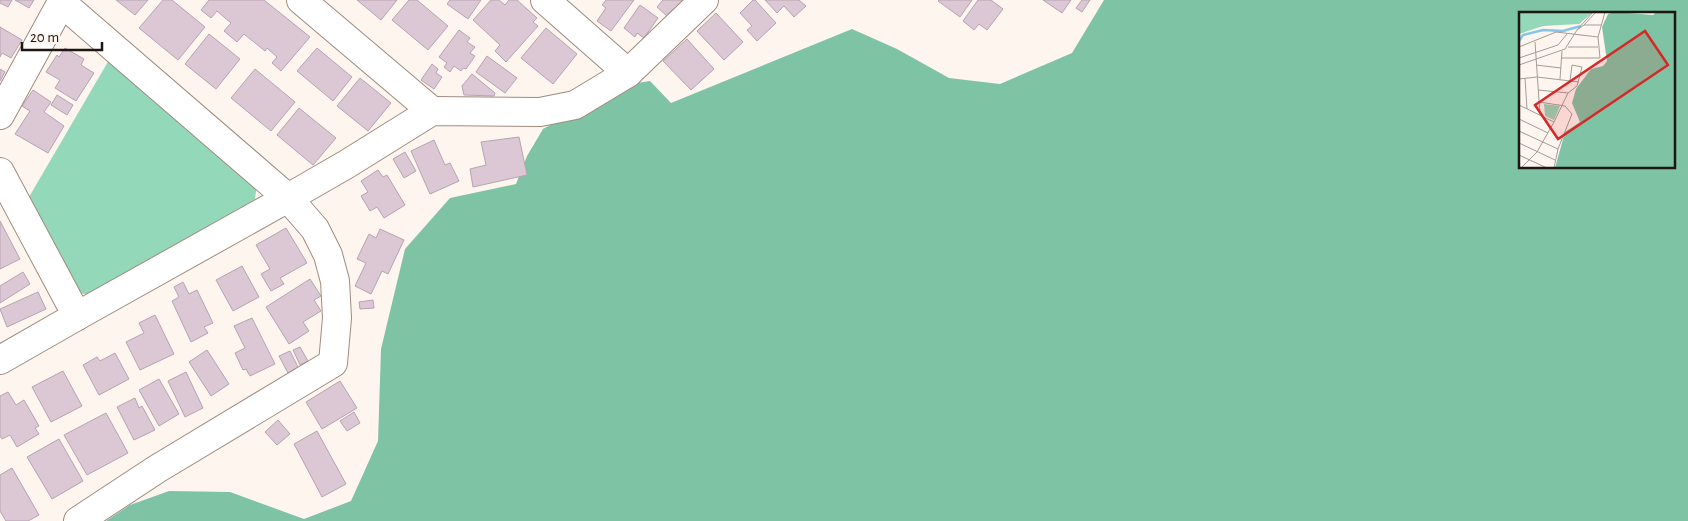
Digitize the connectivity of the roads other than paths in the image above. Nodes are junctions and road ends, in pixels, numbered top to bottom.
1 (302, 0) edge
2 (546, 0) edge
3 (704, 0) edge
4 (63, 1) edge
5 (628, 73) junction
6 (432, 112) junction
7 (0, 115) edge
8 (0, 172) edge
9 (288, 198) junction
10 (78, 316) junction
11 (0, 360) edge
12 (78, 521) edge

1 - 6 street
2 - 5 street
3 - 5 street
4 - 7 street
4 - 9 street
5 - 6 street
6 - 9 street
8 - 10 street
9 - 10 street
9 - 12 street
10 - 11 street

